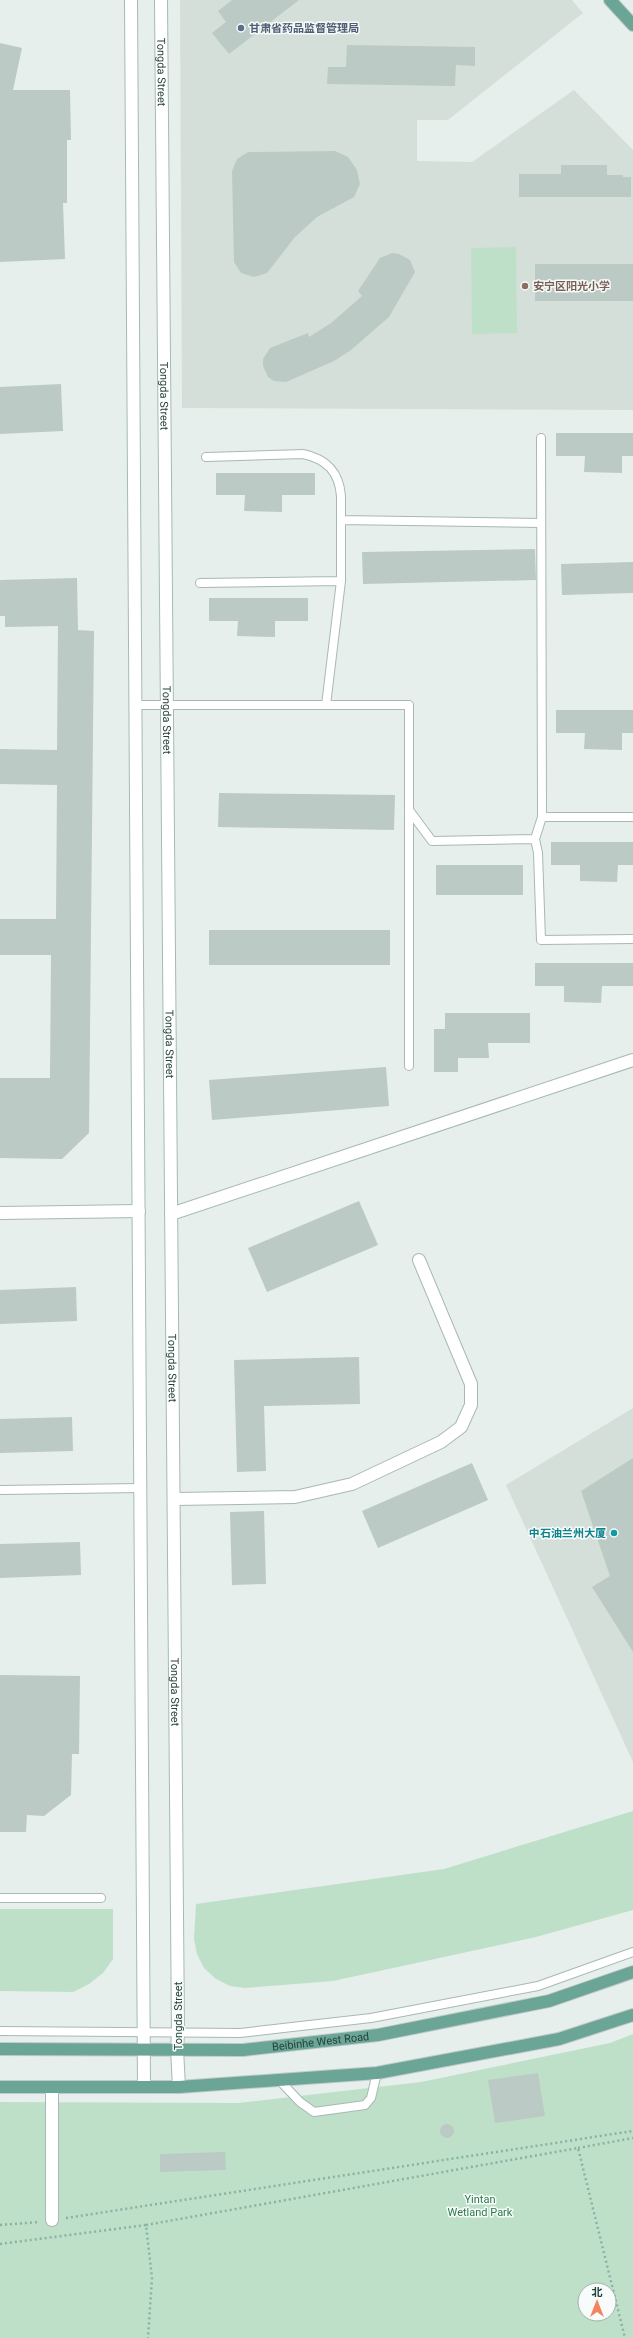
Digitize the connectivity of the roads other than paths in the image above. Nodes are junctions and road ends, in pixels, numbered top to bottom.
1 (131, 0) edge
2 (161, 0) edge
3 (610, 0) edge
4 (621, 14) junction
5 (633, 25) edge
6 (633, 31) edge
7 (541, 438) dead end
8 (206, 457) dead end
9 (341, 520) junction
10 (541, 523) junction
11 (341, 581) junction
12 (200, 583) dead end
13 (135, 705) junction
14 (167, 705) junction
15 (326, 705) junction
16 (409, 810) junction
17 (542, 817) junction
18 (633, 817) edge
19 (535, 839) junction
20 (633, 939) edge
21 (633, 1060) edge
22 (409, 1066) dead end
23 (139, 1211) junction
24 (0, 1214) edge
25 (171, 1214) junction
26 (419, 1260) dead end
27 (140, 1488) junction
28 (0, 1490) edge
29 (174, 1498) junction
30 (0, 1898) edge
31 (101, 1898) dead end
32 (633, 1952) edge
33 (633, 1972) edge
34 (633, 2015) edge
35 (0, 2031) edge
36 (142, 2032) junction
37 (178, 2033) junction
38 (0, 2049) edge
39 (144, 2049) junction
40 (177, 2049) junction
41 (378, 2073) junction
42 (280, 2080) junction
43 (0, 2087) edge
44 (52, 2087) junction
45 (144, 2087) junction
46 (180, 2087) junction
47 (52, 2220) road end

1 - 13 main road
2 - 14 main road, Tongda Street
3 - 4 main road
4 - 5 main road
4 - 6 main road
7 - 10 lane
8 - 9 lane
9 - 10 lane
9 - 11 lane
10 - 17 lane
11 - 12 lane
11 - 15 lane
13 - 14 lane
13 - 23 main road
14 - 15 lane
14 - 25 main road, Tongda Street
15 - 16 lane
16 - 19 lane
16 - 22 lane
17 - 18 lane
17 - 19 lane
19 - 20 lane
21 - 25 main road
23 - 24 main road
23 - 27 main road
25 - 29 main road, Tongda Street
26 - 29 main road
27 - 28 lane
27 - 36 main road
29 - 37 main road, Tongda Street
30 - 31 lane
32 - 37 lane
33 - 40 main road, Beibinhe West Road
34 - 41 main road
35 - 36 lane
36 - 37 lane
36 - 39 main road
37 - 40 main road, Tongda Street
38 - 39 main road, Beibinhe West Road
39 - 40 main road, Beibinhe West Road
39 - 45 main road
40 - 46 main road, Tongda Street
41 - 42 main road
41 - 42 lane
42 - 46 main road
43 - 44 main road
44 - 45 main road
44 - 47 main road
45 - 46 main road

